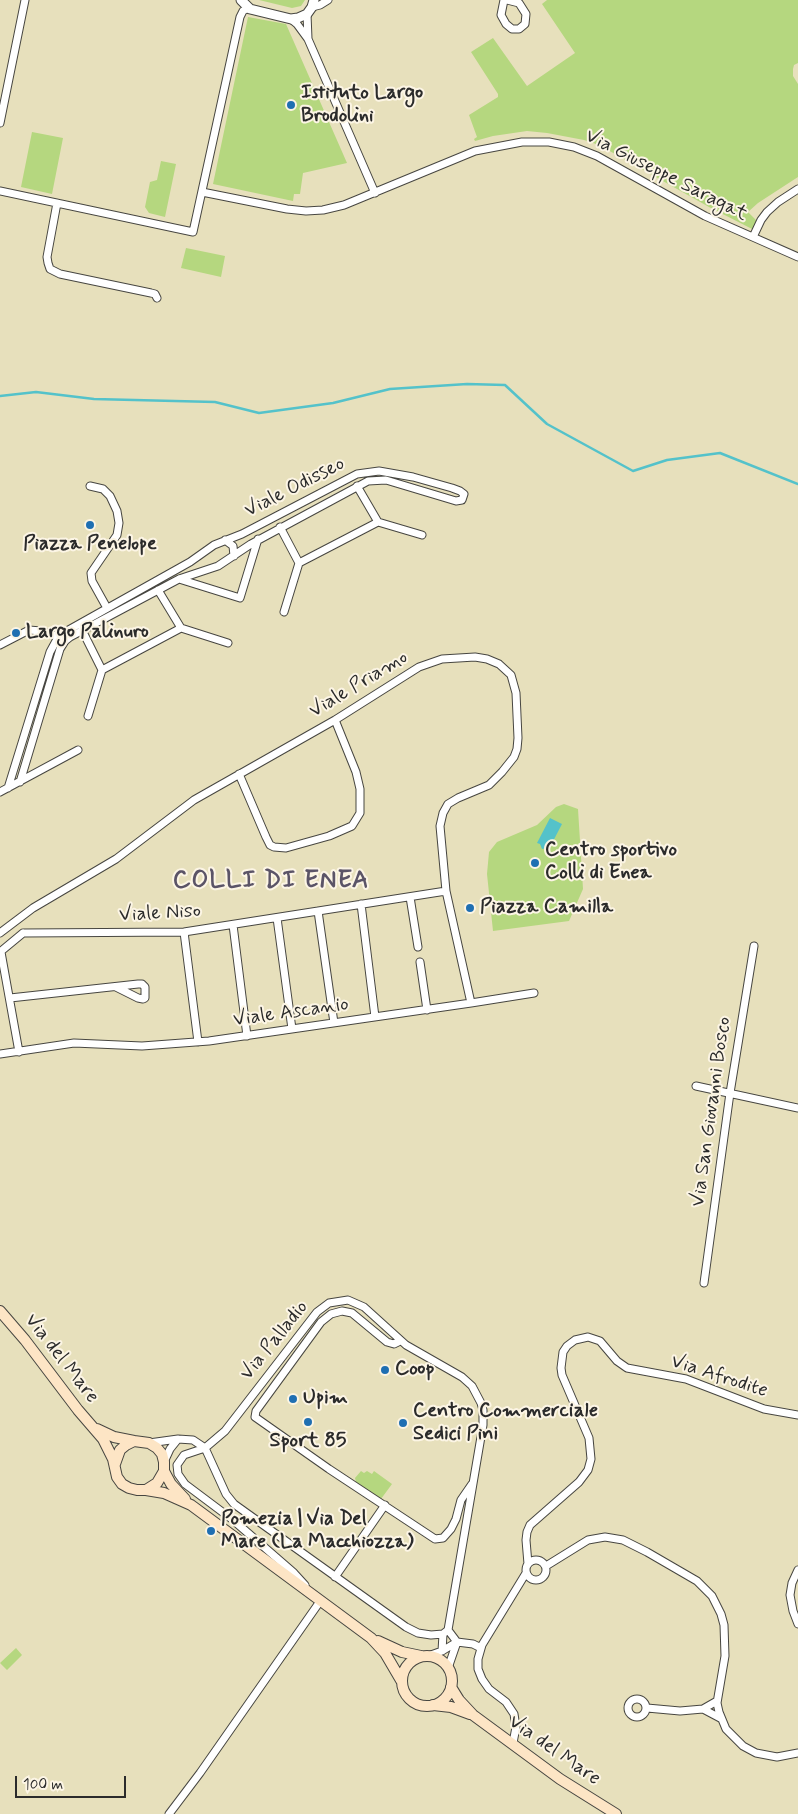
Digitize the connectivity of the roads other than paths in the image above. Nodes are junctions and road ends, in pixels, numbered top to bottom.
1 (25, 0) edge
2 (241, 0) edge
3 (328, 0) edge
4 (311, 7) edge
5 (248, 8) junction
6 (291, 19) junction
7 (308, 39) junction
8 (0, 123) edge
9 (798, 190) edge
10 (0, 191) edge
11 (202, 192) junction
12 (375, 193) junction
13 (57, 203) junction
14 (753, 237) junction
15 (798, 257) edge
16 (157, 298) dead end
17 (90, 486) dead end
18 (357, 486) junction
19 (293, 507) junction
20 (298, 517) junction
21 (378, 522) junction
22 (280, 527) junction
23 (422, 535) dead end
24 (258, 539) junction
25 (225, 540) junction
26 (201, 554) junction
27 (234, 556) junction
28 (299, 563) junction
29 (208, 569) junction
30 (179, 579) junction
31 (158, 590) junction
32 (107, 608) junction
33 (284, 612) dead end
34 (181, 628) junction
35 (82, 630) junction
36 (59, 637) junction
37 (228, 643) dead end
38 (0, 645) edge
39 (102, 670) junction
40 (41, 680) junction
41 (50, 682) junction
42 (88, 716) dead end
43 (335, 720) junction
44 (78, 750) dead end
45 (239, 774) junction
46 (20, 782) junction
47 (8, 788) junction
48 (0, 792) edge
49 (446, 891) junction
50 (410, 897) junction
51 (361, 904) junction
52 (318, 911) junction
53 (277, 918) junction
54 (17, 921) junction
55 (233, 925) junction
56 (184, 932) junction
57 (0, 933) edge
58 (23, 933) junction
59 (754, 946) dead end
60 (418, 947) dead end
61 (0, 952) edge
62 (420, 962) dead end
63 (116, 987) dead end
64 (534, 993) dead end
65 (10, 998) junction
66 (471, 1003) junction
67 (427, 1010) junction
68 (375, 1017) junction
69 (334, 1023) junction
70 (292, 1029) junction
71 (248, 1036) junction
72 (198, 1042) junction
73 (19, 1052) junction
74 (0, 1054) edge
75 (696, 1086) dead end
76 (730, 1093) junction
77 (798, 1108) edge
78 (704, 1283) dead end
79 (0, 1311) edge
80 (400, 1341) junction
81 (798, 1415) edge
82 (94, 1428) junction
83 (178, 1439) junction
84 (134, 1442) junction
85 (150, 1443) junction
86 (206, 1448) junction
87 (115, 1465) junction
88 (164, 1467) junction
89 (473, 1484) junction
90 (146, 1490) junction
91 (191, 1505) junction
92 (385, 1505) junction
93 (528, 1564) junction
94 (546, 1566) junction
95 (798, 1570) edge
96 (527, 1574) junction
97 (336, 1576) junction
98 (310, 1591) junction
99 (321, 1600) junction
100 (798, 1624) edge
101 (446, 1632) junction
102 (371, 1638) junction
103 (457, 1642) junction
104 (480, 1648) junction
105 (442, 1651) junction
106 (425, 1656) junction
107 (448, 1668) junction
108 (402, 1682) junction
109 (451, 1687) junction
110 (717, 1702) junction
111 (433, 1705) junction
112 (647, 1708) dead end
113 (703, 1709) junction
114 (473, 1715) junction
115 (722, 1719) junction
116 (512, 1744) junction
117 (798, 1753) edge
118 (169, 1814) edge
119 (616, 1814) edge

1 - 8 street
2 - 5 street
3 - 4 street
4 - 6 street
4 - 7 street
5 - 6 street
5 - 11 street
6 - 7 street
7 - 12 street
9 - 14 street
10 - 13 street
11 - 12 street, Via Giuseppe Saragat
11 - 13 street
12 - 14 street, Via Giuseppe Saragat
13 - 16 street
14 - 15 street, Via Giuseppe Saragat
17 - 32 street
18 - 19 street, Viale Odisseo
18 - 20 street, Viale Odisseo
18 - 21 street
19 - 20 street
19 - 25 street, Viale Odisseo
20 - 22 street, Viale Odisseo
21 - 23 street
21 - 28 street
22 - 24 street, Viale Odisseo
22 - 28 street
24 - 27 street, Viale Odisseo
24 - 30 street
25 - 26 street, Viale Odisseo
25 - 27 street
26 - 29 street
26 - 32 street, Viale Odisseo
27 - 29 street, Viale Odisseo
28 - 33 street
29 - 30 street, Viale Odisseo
30 - 31 street, Viale Odisseo
31 - 34 street
31 - 35 street, Viale Odisseo
32 - 36 street, Viale Odisseo
34 - 37 street
34 - 39 street
35 - 39 street
35 - 41 street, Viale Odisseo
36 - 38 street
36 - 40 street
39 - 42 street
40 - 41 street
40 - 47 street
41 - 46 street, Viale Odisseo
43 - 45 street, Viale Priamo
43 - 45 street
43 - 49 street, Viale Priamo
44 - 46 street
45 - 54 street, Viale Priamo
46 - 47 street
47 - 48 street
49 - 50 street, Viale Niso
49 - 66 street
50 - 51 street, Viale Niso
50 - 60 street
51 - 52 street, Viale Niso
51 - 68 street
52 - 53 street, Viale Niso
52 - 69 street
53 - 55 street, Viale Niso
53 - 70 street
54 - 57 street, Viale Priamo
54 - 58 street
55 - 56 street, Viale Niso
55 - 71 street
56 - 58 street, Viale Niso
56 - 72 street
58 - 61 street
59 - 76 street, Via San Giovanni Bosco
61 - 65 street
62 - 67 street
63 - 65 street
64 - 66 street, Viale Ascanio
65 - 73 street
66 - 67 street, Viale Ascanio
67 - 68 street, Viale Ascanio
68 - 69 street, Viale Ascanio
69 - 70 street, Viale Ascanio
70 - 71 street, Viale Ascanio
71 - 72 street, Viale Ascanio
72 - 73 street, Viale Ascanio
73 - 74 street, Viale Ascanio
75 - 76 street
76 - 77 street
76 - 78 street, Via San Giovanni Bosco
79 - 82 main road, Via del Mare
80 - 86 street, Via Palladio
80 - 89 street, Via Palladio
80 - 92 street
81 - 93 street, Via Afrodite
82 - 84 main road, Via del Mare
82 - 87 main road, Via del Mare
83 - 85 street
83 - 86 street
83 - 88 street
84 - 85 main road, Via del Mare
84 - 87 main road
85 - 88 main road, Via del Mare
86 - 97 street
86 - 98 street, Via Palladio
87 - 90 main road, Via del Mare
88 - 90 main road
88 - 91 main road, Via del Mare
89 - 92 street
89 - 101 street, Via Palladio
90 - 91 main road, Via del Mare
91 - 98 main road, Via del Mare
92 - 97 street
93 - 94 street
93 - 96 street
94 - 96 street
94 - 110 street
95 - 100 street
96 - 104 street
97 - 101 street
98 - 99 main road, Via del Mare
99 - 102 main road, Via del Mare
99 - 118 street
101 - 103 street
101 - 105 street, Via Palladio
102 - 106 main road, Via del Mare
102 - 108 main road, Via del Mare
103 - 104 street
103 - 105 street
103 - 107 street
104 - 116 street
105 - 106 street
106 - 107 main road
106 - 108 main road
107 - 109 main road
108 - 111 main road
109 - 111 main road
109 - 114 main road, Via del Mare
110 - 113 street
110 - 115 street
111 - 114 main road, Via del Mare
112 - 113 street
113 - 115 street
114 - 116 main road, Via del Mare
115 - 117 street
116 - 119 main road, Via del Mare

